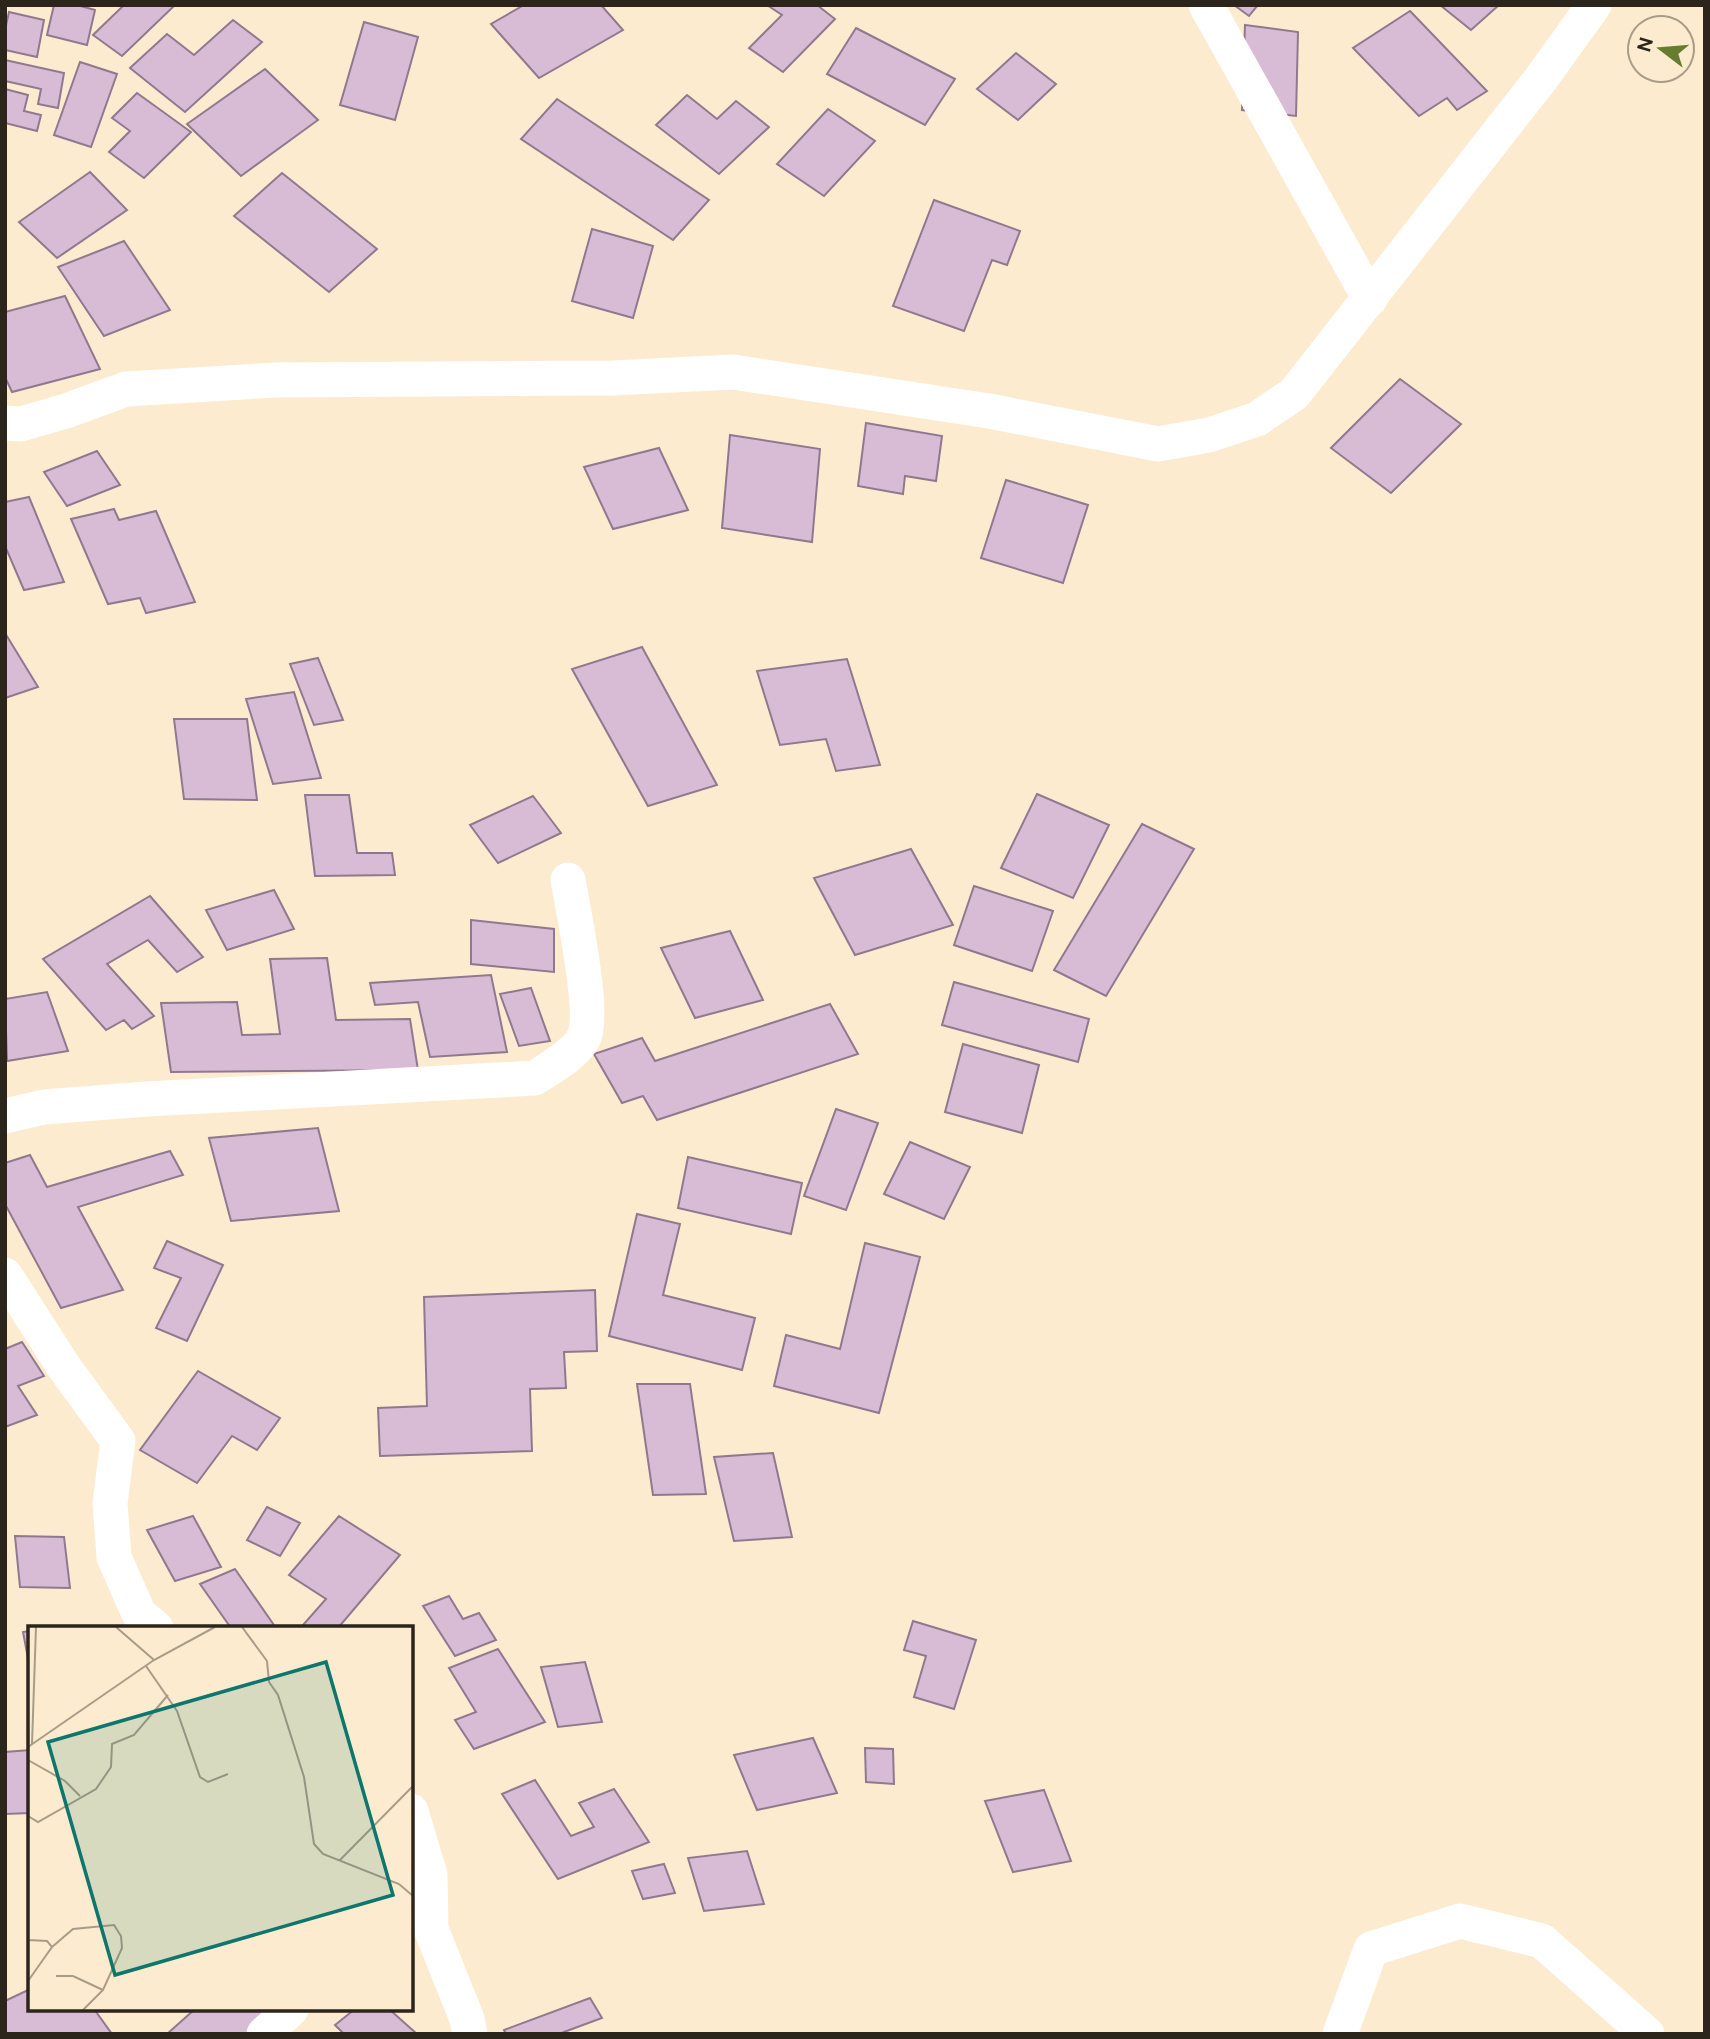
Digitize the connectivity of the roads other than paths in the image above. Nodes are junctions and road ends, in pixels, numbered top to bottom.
1 (1206, 5) edge
2 (1594, 5) edge
3 (1370, 299) junction
4 (5, 422) edge
5 (568, 880) dead end
6 (5, 1116) edge
7 (5, 1275) edge
8 (154, 1626) edge
9 (413, 1818) edge
10 (421, 1932) edge
11 (288, 2011) edge
12 (264, 2034) edge
13 (470, 2034) edge
14 (1340, 2034) edge
15 (1647, 2034) edge

1 - 3 street
2 - 3 street
3 - 4 street
5 - 6 street
7 - 8 street
9 - 10 street
10 - 13 street
11 - 12 street
14 - 15 street

